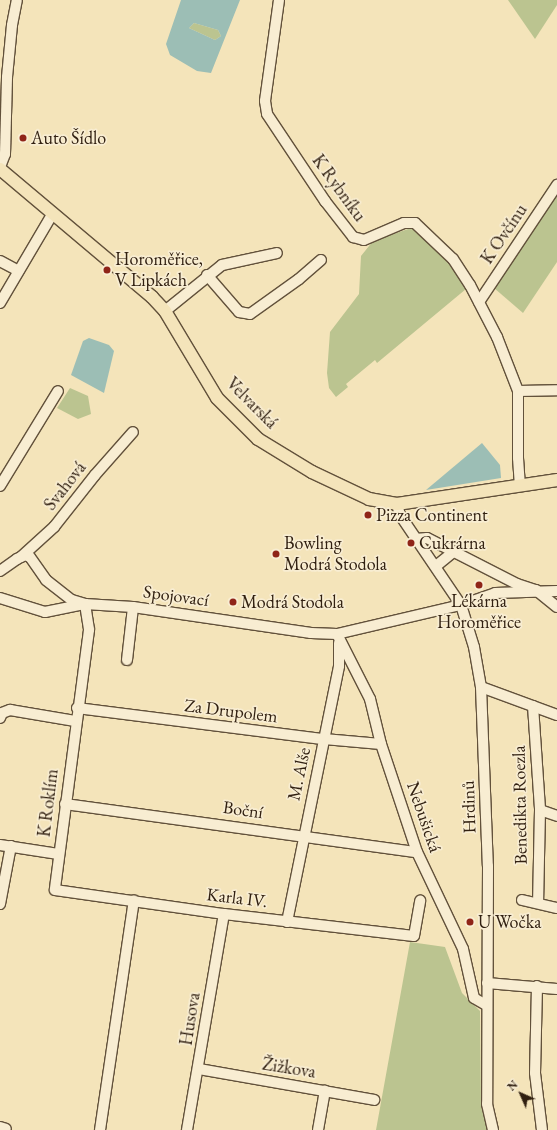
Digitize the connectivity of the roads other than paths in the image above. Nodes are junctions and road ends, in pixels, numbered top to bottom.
1 (18, 0) edge
2 (279, 0) edge
3 (0, 168) edge
4 (557, 185) edge
5 (53, 213) junction
6 (278, 253) dead end
7 (321, 260) dead end
8 (0, 261) edge
9 (19, 271) junction
10 (207, 275) junction
11 (479, 302) junction
12 (0, 303) edge
13 (165, 311) junction
14 (557, 390) edge
15 (58, 391) dead end
16 (518, 391) junction
17 (133, 432) dead end
18 (3, 475) edge
19 (557, 480) edge
20 (0, 486) edge
21 (520, 486) junction
22 (397, 504) junction
23 (416, 539) junction
24 (453, 552) junction
25 (21, 557) junction
26 (436, 566) junction
27 (0, 571) edge
28 (536, 590) junction
29 (557, 590) edge
30 (0, 598) edge
31 (86, 604) junction
32 (461, 604) junction
33 (133, 607) junction
34 (557, 607) edge
35 (337, 634) junction
36 (127, 660) dead end
37 (481, 687) junction
38 (533, 706) junction
39 (77, 708) junction
40 (557, 715) edge
41 (0, 718) edge
42 (75, 721) junction
43 (324, 739) junction
44 (381, 744) junction
45 (65, 804) junction
46 (540, 810) junction
47 (557, 816) edge
48 (303, 835) junction
49 (0, 845) edge
50 (12, 846) junction
51 (417, 852) junction
52 (58, 854) junction
53 (522, 900) dead end
54 (134, 901) junction
55 (420, 901) dead end
56 (538, 903) junction
57 (0, 904) edge
58 (557, 908) edge
59 (224, 914) junction
60 (287, 922) junction
61 (487, 983) junction
62 (537, 986) junction
63 (557, 989) edge
64 (486, 1005) junction
65 (199, 1069) junction
66 (325, 1091) junction
67 (374, 1100) dead end
68 (100, 1130) edge
69 (187, 1130) edge
70 (318, 1130) edge
71 (493, 1130) edge
72 (542, 1130) edge

1 - 3 street
2 - 11 street, K Rybníku
3 - 5 main road, Velvarská
4 - 11 street, K Ovčínu
5 - 9 street
5 - 13 main road, Velvarská
6 - 10 street
7 - 10 street
8 - 9 street
9 - 12 street
10 - 13 street
11 - 16 street, K Rybníku
13 - 22 main road, Velvarská
14 - 16 street
15 - 18 street
16 - 21 street, K Rybníku
17 - 25 street, Svahová
18 - 20 street
19 - 21 main road, Velvarská
21 - 22 main road, Velvarská
22 - 23 street, Hrdinů
23 - 24 street
23 - 26 street, Hrdinů
24 - 26 street
24 - 28 street
25 - 27 street, Svahová
25 - 31 street
26 - 32 street, Hrdinů
28 - 29 street, Spojovací
28 - 32 street, Spojovací
28 - 34 street
30 - 31 street, Spojovací
31 - 33 street, Spojovací
31 - 39 street, K Roklím
32 - 35 street, Spojovací
32 - 37 street, Hrdinů
33 - 35 street, Spojovací
33 - 36 street
35 - 43 street, M. Alše
35 - 44 street, Nebušická
37 - 38 street
37 - 61 street, Hrdinů
38 - 40 street
38 - 46 street, Benedikta Roezla
39 - 42 street, K Roklím
39 - 43 street, Za Drupolem
41 - 42 street
42 - 45 street, K Roklím
43 - 44 street, Za Drupolem
43 - 48 street, M. Alše
44 - 51 street, Nebušická
45 - 48 street, Boční
45 - 52 street, K Roklím
46 - 47 street
46 - 56 street, Benedikta Roezla
48 - 51 street, Boční
48 - 60 street, M. Alše
49 - 50 street, K Roklím
50 - 52 street, K Roklím
50 - 57 street
51 - 64 street, Nebušická
52 - 54 street, Karla IV.
53 - 56 street
54 - 59 street, Karla IV.
54 - 68 street
55 - 60 street, Karla IV.
56 - 58 street
59 - 60 street, Karla IV.
59 - 65 street, Husova
61 - 62 street
61 - 64 street, Hrdinů
62 - 63 street
62 - 72 street
64 - 71 street, Hrdinů
65 - 66 street, Žižkova
65 - 69 street, Husova
66 - 67 street, Žižkova
66 - 70 street

